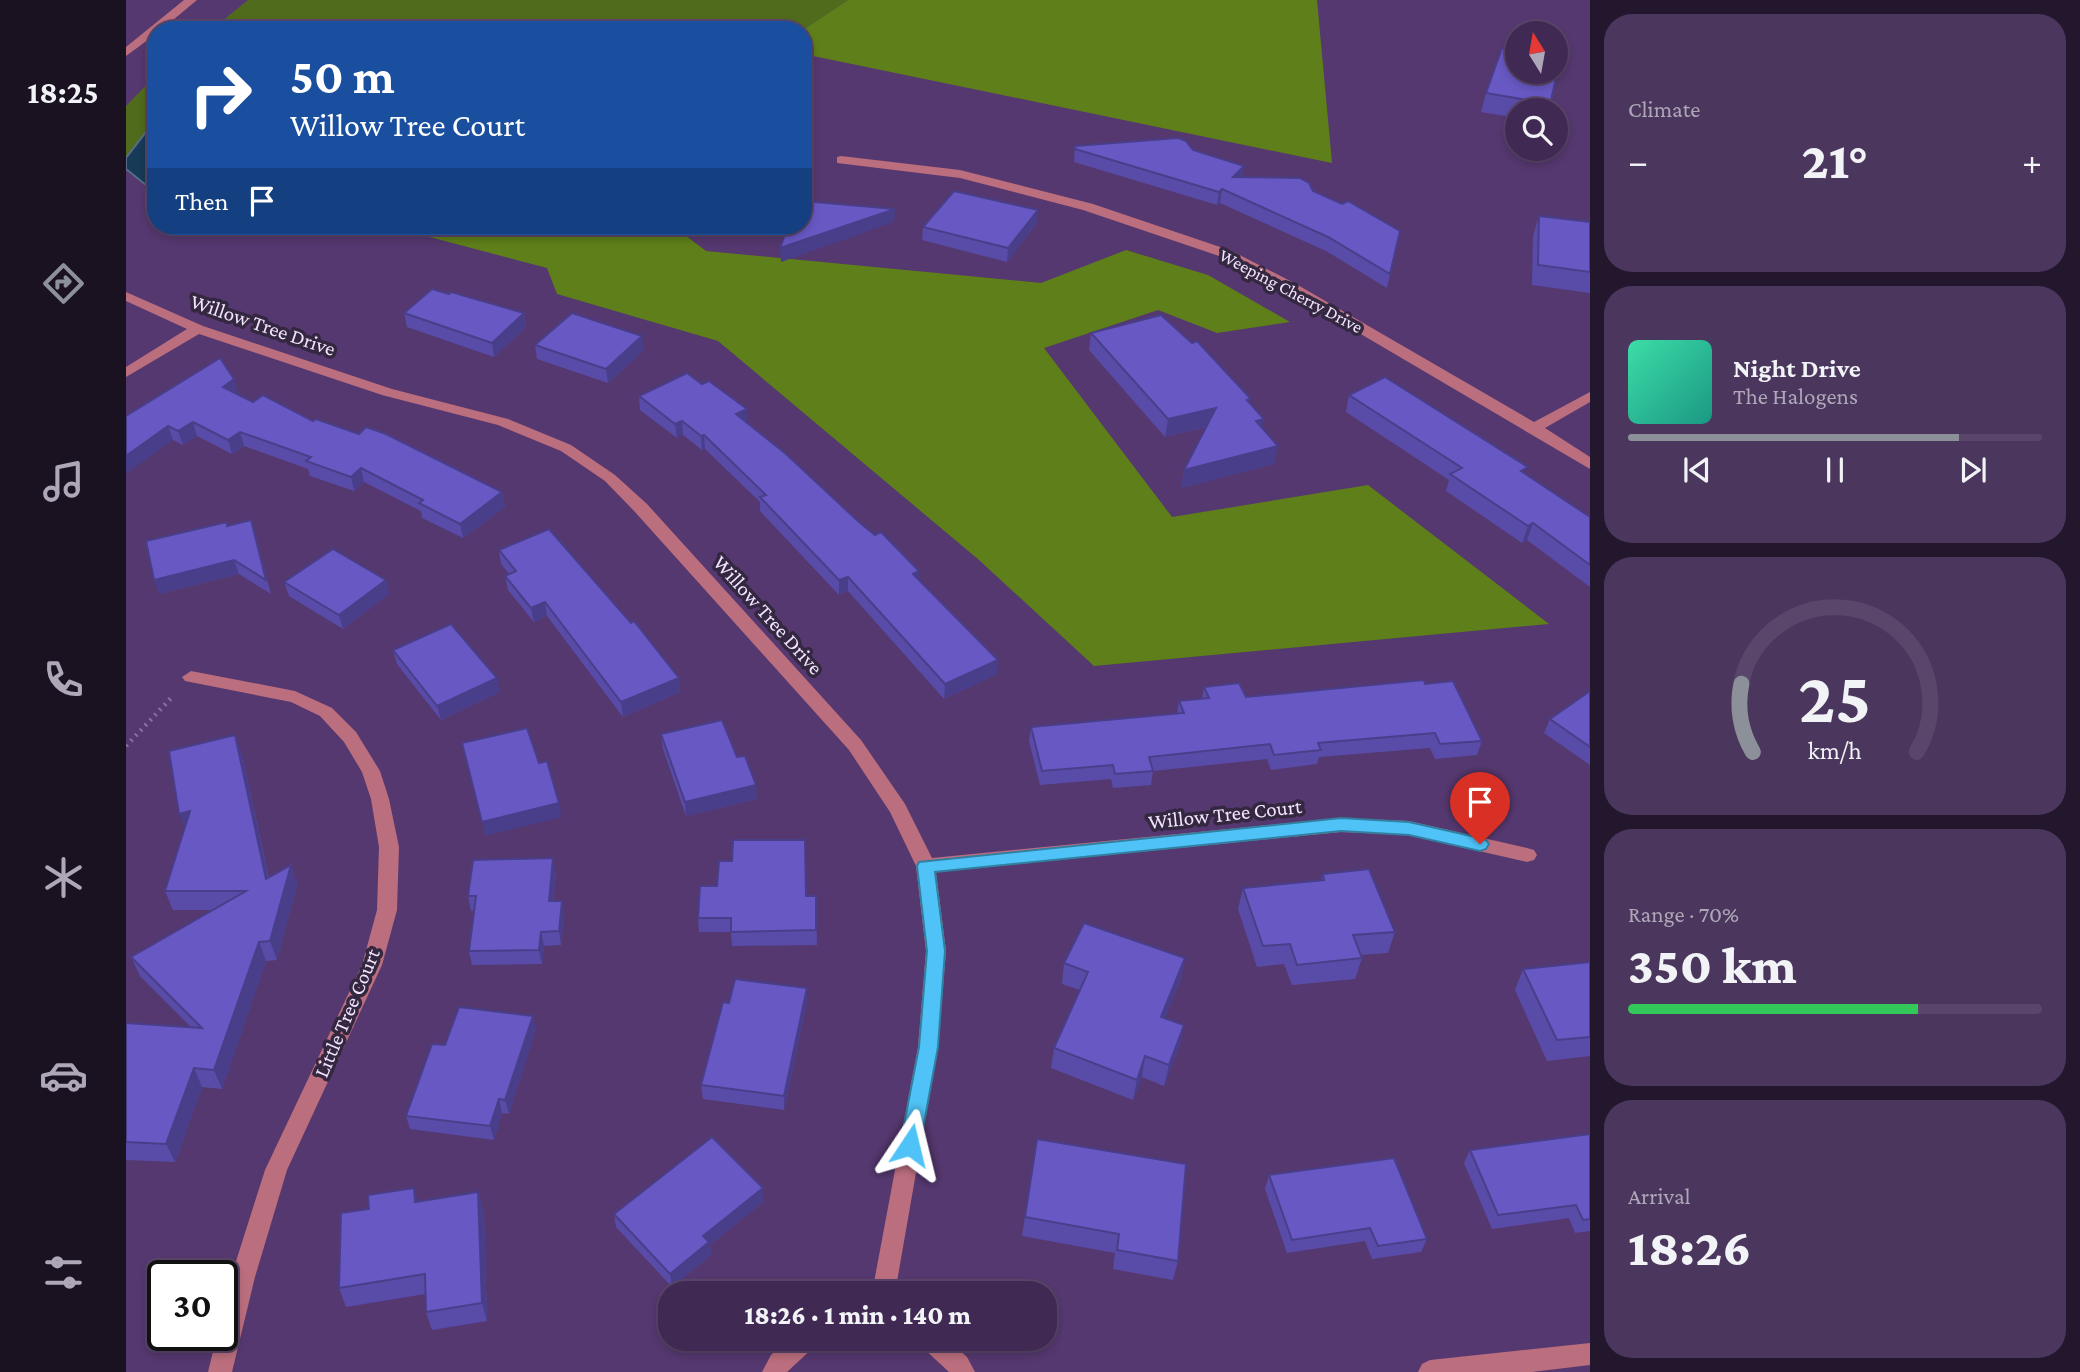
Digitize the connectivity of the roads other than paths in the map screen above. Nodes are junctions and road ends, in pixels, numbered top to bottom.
1 (191, 0) edge
2 (166, 21) edge
3 (147, 37) edge
4 (126, 54) edge
5 (841, 160) dead end
6 (126, 296) edge
7 (198, 329) junction
8 (126, 373) edge
9 (1590, 396) edge
10 (1534, 428) junction
11 (1590, 464) edge
12 (191, 677) road end
13 (1527, 855) dead end
14 (926, 866) junction
15 (885, 1281) edge
16 (792, 1351) edge
17 (943, 1351) edge
18 (1590, 1354) edge
19 (220, 1372) edge
20 (774, 1372) edge
21 (963, 1372) edge
22 (1430, 1372) edge

1 - 2 street
3 - 4 street
5 - 10 street, Weeping Cherry Drive
6 - 7 street, Willow Tree Drive
7 - 8 street
7 - 14 street, Willow Tree Drive
9 - 10 street
10 - 11 street, Weeping Cherry Drive
12 - 19 street, Little Tree Court
13 - 14 street, Willow Tree Court
14 - 15 street, Willow Tree Drive
16 - 20 street
17 - 21 street
18 - 22 street

